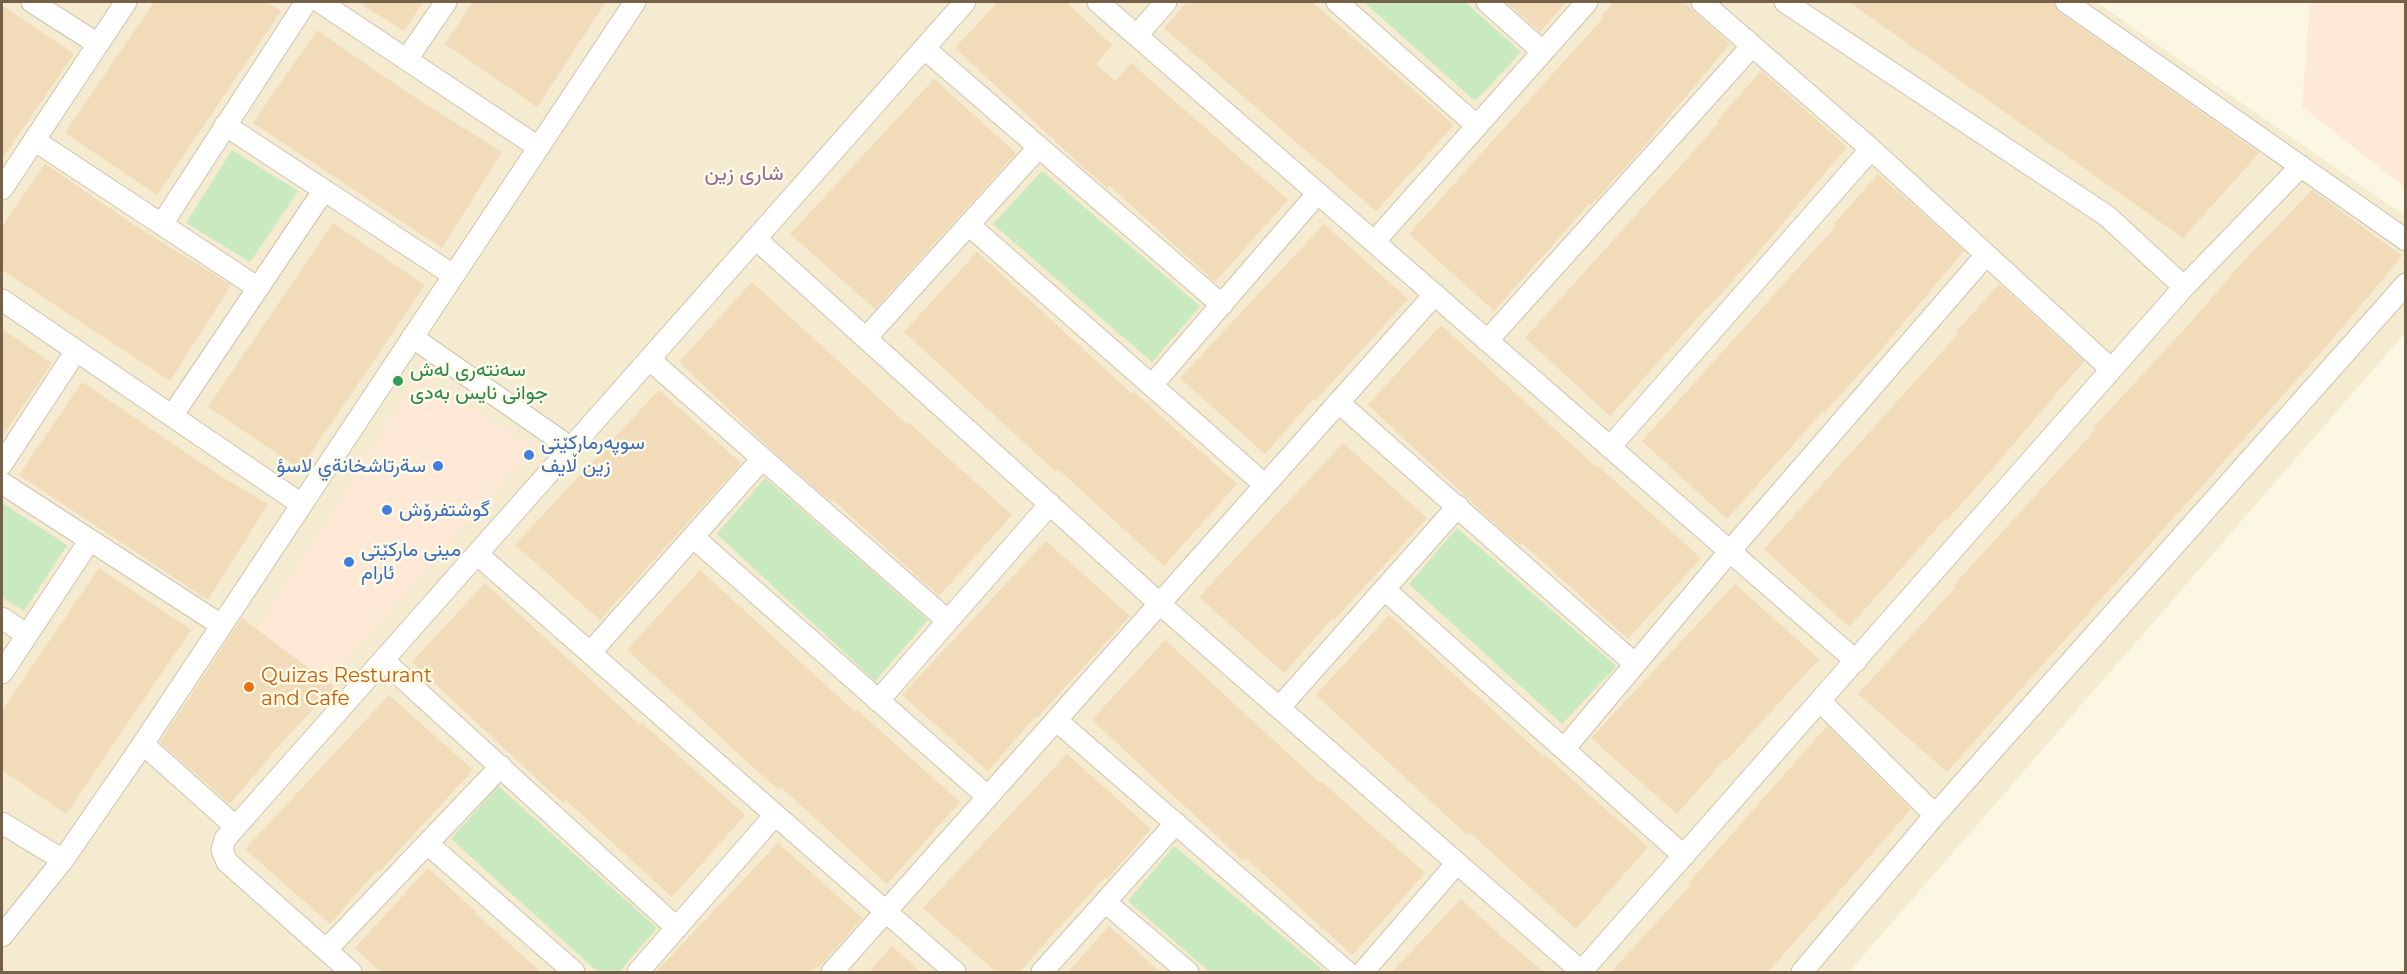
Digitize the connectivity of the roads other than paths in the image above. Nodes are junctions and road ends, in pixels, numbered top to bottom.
1 (32, 2) edge
2 (126, 2) edge
3 (306, 2) edge
4 (320, 2) edge
5 (446, 2) edge
6 (635, 2) edge
7 (965, 2) edge
8 (1098, 2) edge
9 (1166, 2) edge
10 (1336, 2) edge
11 (1487, 2) edge
12 (1587, 2) edge
13 (1702, 2) edge
14 (1785, 2) edge
15 (2066, 2) edge
16 (1137, 35) junction
17 (98, 44) junction
18 (1752, 46) junction
19 (924, 48) junction
20 (1543, 52) junction
21 (406, 59) junction
22 (225, 125) junction
23 (1477, 126) junction
24 (34, 140) junction
25 (538, 147) junction
26 (1039, 147) junction
27 (1870, 149) junction
28 (2301, 166) junction
29 (2, 189) edge
30 (324, 190) junction
31 (1318, 193) junction
32 (162, 224) junction
33 (969, 225) junction
34 (756, 239) junction
35 (2406, 240) edge
36 (1374, 242) junction
37 (1986, 255) junction
38 (453, 275) junction
39 (2406, 284) edge
40 (2184, 287) junction
41 (258, 288) junction
42 (1435, 294) junction
43 (2, 300) edge
44 (1222, 305) junction
45 (412, 337) junction
46 (866, 338) junction
47 (1487, 341) junction
48 (76, 351) junction
49 (649, 359) junction
50 (2111, 369) junction
51 (1152, 385) junction
52 (1338, 402) junction
53 (172, 416) junction
54 (1611, 447) junction
55 (571, 448) junction
56 (762, 459) junction
57 (2, 464) edge
58 (2, 483) edge
59 (1265, 485) junction
60 (301, 504) junction
61 (1050, 504) junction
62 (1458, 506) junction
63 (693, 537) junction
64 (90, 540) junction
65 (1730, 551) junction
66 (477, 554) junction
67 (1384, 589) junction
68 (1160, 604) junction
69 (2, 618) edge
70 (948, 621) junction
71 (221, 625) junction
72 (27, 635) junction
73 (590, 653) junction
74 (384, 661) junction
75 (1856, 661) junction
76 (1635, 664) junction
77 (2, 673) edge
78 (878, 701) junction
79 (1820, 701) junction
80 (1279, 708) junction
81 (1056, 720) junction
82 (143, 744) junction
83 (1564, 749) junction
84 (501, 766) junction
85 (988, 797) junction
86 (775, 815) junction
87 (1935, 815) junction
88 (2, 823) edge
89 (1176, 823) junction
90 (236, 827) junction
91 (428, 844) junction
92 (1684, 856) junction
93 (63, 860) junction
94 (1457, 863) junction
95 (1105, 902) junction
96 (886, 912) junction
97 (677, 928) junction
98 (2, 936) edge
99 (326, 950) junction
100 (351, 972) edge
101 (574, 972) edge
102 (638, 972) edge
103 (832, 972) edge
104 (955, 972) edge
105 (1042, 972) edge
106 (1188, 972) edge
107 (1347, 972) edge
108 (1363, 972) edge
109 (1582, 972) edge
110 (1802, 972) edge

1 - 17 street
2 - 17 street
3 - 22 street
4 - 21 street
5 - 21 street
6 - 25 street
7 - 19 street
8 - 16 street
9 - 16 street
10 - 23 street
11 - 20 street
12 - 20 street
13 - 18 street
14 - 40 street
15 - 28 street
16 - 31 street
17 - 24 street
18 - 27 street
18 - 47 street
19 - 26 street
19 - 34 street
20 - 23 street
21 - 25 street
22 - 30 street
22 - 32 street
23 - 36 street
24 - 29 street
24 - 32 street
25 - 38 street
26 - 33 street
26 - 44 street
27 - 37 street
27 - 54 street
28 - 35 street
28 - 40 street
30 - 38 street
30 - 41 street
31 - 36 street
31 - 44 street
32 - 41 street
33 - 46 street
33 - 51 street
34 - 46 street
34 - 49 street
36 - 42 street
37 - 50 street
37 - 65 street
38 - 45 street
39 - 87 street
40 - 50 street
41 - 53 street
42 - 47 street
42 - 52 street
43 - 48 street
44 - 51 street
45 - 55 street
45 - 60 street
46 - 61 street
47 - 54 street
48 - 53 street
48 - 57 street
49 - 55 street
49 - 56 street
50 - 75 street
51 - 59 street
52 - 59 street
52 - 62 street
53 - 60 street
54 - 65 street
55 - 66 street
56 - 63 street
56 - 70 street
58 - 64 street
59 - 68 street
60 - 71 street
61 - 68 street
61 - 70 street
62 - 67 street
62 - 76 street
63 - 73 street
63 - 78 street
64 - 71 street
64 - 72 street
65 - 75 street
65 - 76 street
66 - 73 street
66 - 74 street
67 - 80 street
67 - 83 street
68 - 80 street
68 - 81 street
69 - 72 street
70 - 78 street
71 - 82 street
72 - 77 street
73 - 86 street
74 - 84 street
74 - 90 street
75 - 79 street
76 - 83 street
78 - 85 street
79 - 87 street
79 - 92 street
80 - 94 street
81 - 85 street
81 - 89 street
82 - 90 street
82 - 93 street
83 - 92 street
84 - 91 street
84 - 97 street
85 - 96 street
86 - 96 street
86 - 97 street
87 - 110 street
88 - 93 street
89 - 95 street
89 - 107 street
90 - 99 street
91 - 99 street
91 - 101 street
92 - 109 street
93 - 98 street
94 - 108 street
94 - 109 street
95 - 105 street
95 - 106 street
96 - 103 street
96 - 104 street
97 - 102 street
99 - 100 street

